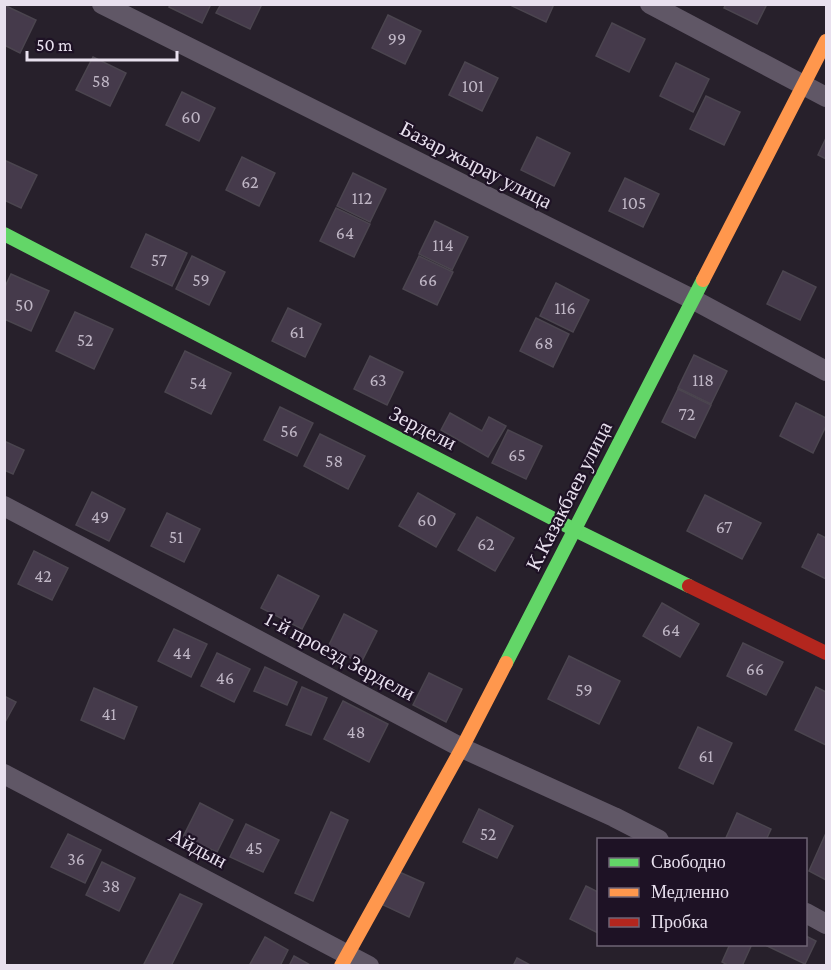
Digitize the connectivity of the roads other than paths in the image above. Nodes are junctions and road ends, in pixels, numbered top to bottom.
1 (102, 4) edge
2 (650, 4) edge
3 (826, 41) edge
4 (805, 86) junction
5 (826, 97) edge
6 (4, 234) edge
7 (694, 300) junction
8 (826, 371) edge
9 (4, 506) edge
10 (575, 530) junction
11 (826, 653) edge
12 (462, 748) junction
13 (4, 774) edge
14 (655, 838) edge
15 (807, 914) edge
16 (826, 924) edge
17 (344, 960) edge
18 (369, 966) edge

1 - 7 street, Базар жырау улица
2 - 4 street
3 - 4 street, К.Казакбаев улица
4 - 5 street
4 - 7 street, К.Казакбаев улица
6 - 10 street, Зердели
7 - 8 street, Базар жырау улица
7 - 10 street, К.Казакбаев улица
9 - 12 street, 1-й проезд Зердели
10 - 11 street, Зердели
10 - 12 street, К.Казакбаев улица
12 - 14 street, 1-й проезд Зердели
12 - 17 street, К.Казакбаев улица
13 - 17 street, Айдын
15 - 16 street
17 - 18 street, Айдын

